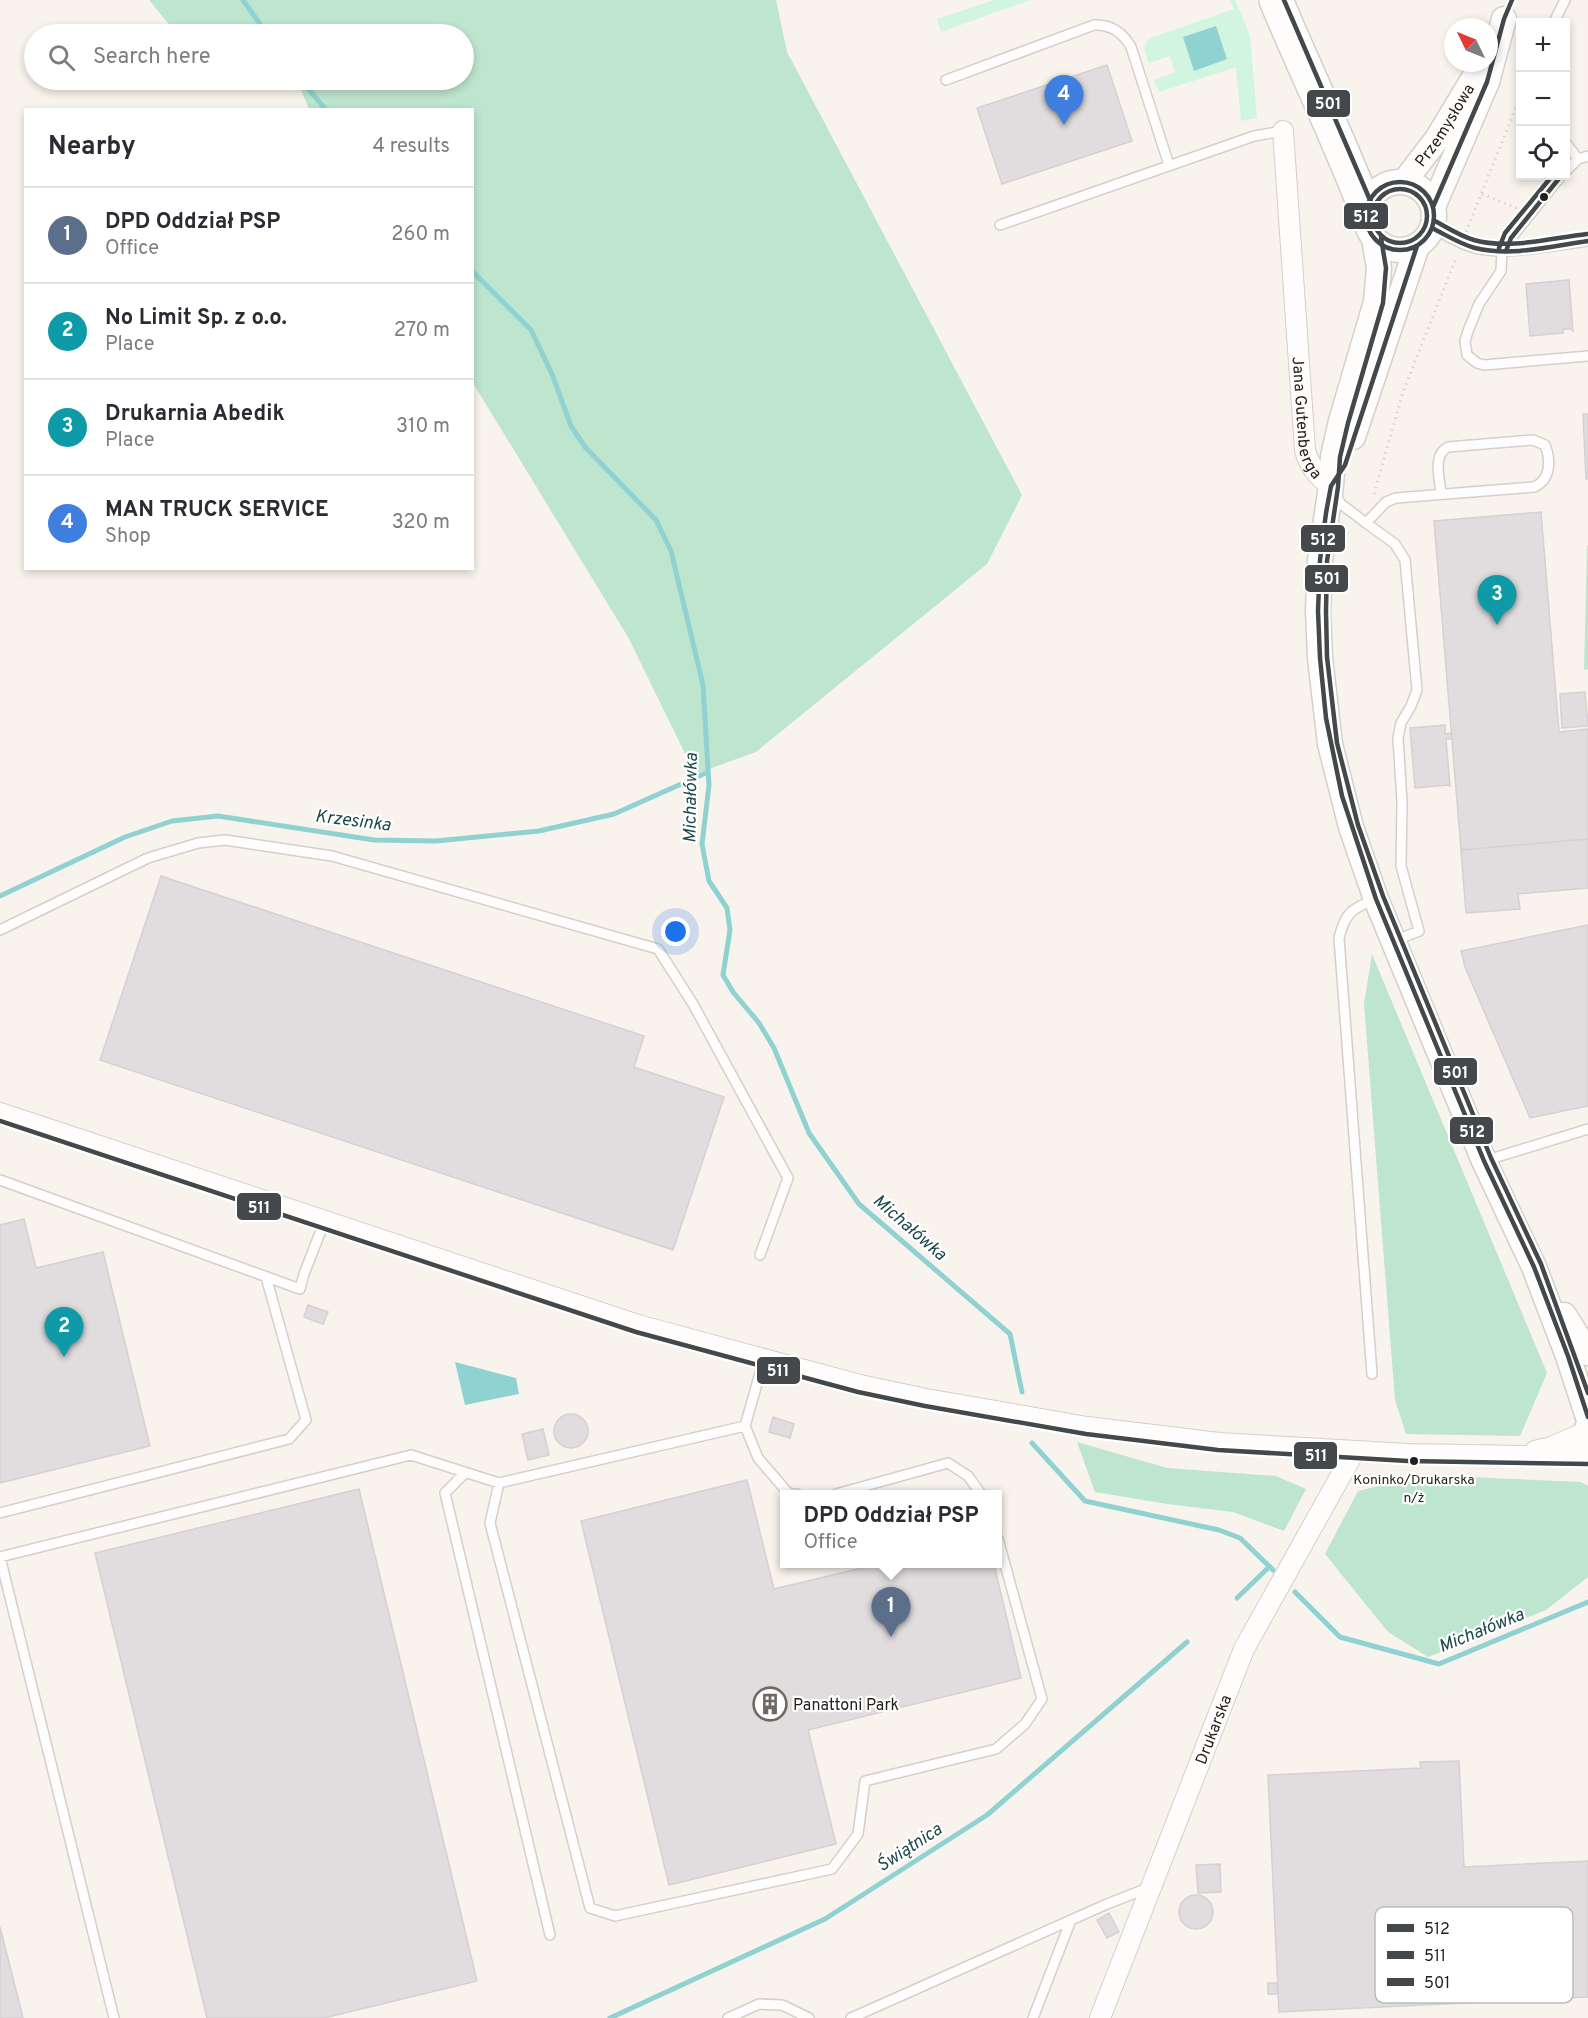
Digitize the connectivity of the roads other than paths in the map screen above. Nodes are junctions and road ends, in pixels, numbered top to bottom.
1 (1276, 0) edge
2 (1565, 0) edge
3 (1508, 9) edge
4 (1556, 18) edge
5 (1498, 30) edge
6 (1478, 72) edge
7 (946, 80) dead end
8 (1283, 131) joint
9 (1570, 147) edge
10 (1583, 158) edge
11 (1169, 165) junction
12 (1570, 168) edge
13 (1558, 180) edge
14 (1382, 204) junction
15 (1000, 225) dead end
16 (1427, 227) junction
17 (1588, 241) edge
18 (1504, 250) junction
19 (1588, 356) edge
20 (1331, 486) junction
21 (1441, 494) junction
22 (1366, 523) junction
23 (1376, 899) junction
24 (0, 930) edge
25 (1394, 941) junction
26 (0, 1113) edge
27 (1588, 1129) edge
28 (1484, 1161) junction
29 (0, 1180) edge
30 (325, 1220) junction
31 (760, 1255) dead end
32 (1534, 1268) junction
33 (266, 1277) junction
34 (1588, 1353) edge
35 (764, 1359) junction
36 (1372, 1374) dead end
37 (745, 1426) junction
38 (1588, 1430) edge
39 (1354, 1452) junction
40 (1521, 1454) junction
41 (1588, 1457) edge
42 (465, 1473) junction
43 (499, 1483) junction
44 (786, 1490) edge
45 (850, 1490) edge
46 (978, 1490) edge
47 (0, 1513) edge
48 (1002, 1554) edge
49 (0, 1557) edge
50 (1150, 1887) junction
51 (1071, 1920) junction
52 (550, 1935) dead end
53 (114, 2018) edge
54 (728, 2018) edge
55 (810, 2018) edge
56 (851, 2018) edge
57 (1033, 2018) edge
58 (1101, 2018) edge

1 - 14 highway
2 - 4 lane
3 - 5 street, Przemysłowa
3 - 16 street, Przemysłowa
6 - 14 street, Przemysłowa
7 - 11 lane
8 - 11 lane
8 - 20 street, Jana Gutenberga
9 - 10 lane
10 - 12 lane
11 - 15 lane
13 - 18 lane
14 - 16 street
14 - 16 street
14 - 20 street
16 - 18 lane
16 - 20 street, Przemysłowa
17 - 18 lane
18 - 19 lane
20 - 22 lane
20 - 23 street, Jana Gutenberga
21 - 21 lane
21 - 22 lane
22 - 25 lane
23 - 25 street, Jana Gutenberga
23 - 36 lane
24 - 31 lane
25 - 28 street, Jana Gutenberga
26 - 30 street
27 - 28 lane
28 - 32 street, Jana Gutenberga
29 - 33 lane
30 - 33 lane
30 - 35 street
32 - 34 street, Jana Gutenberga
32 - 38 street, Jana Gutenberga
33 - 47 lane
35 - 37 lane
35 - 39 street
37 - 43 lane
37 - 44 lane
38 - 40 street
39 - 40 street
39 - 50 street, Drukarska
40 - 41 street
42 - 43 lane
42 - 49 lane
42 - 52 lane
43 - 48 lane
45 - 46 lane
49 - 53 lane
50 - 51 lane
50 - 58 street, Drukarska
51 - 56 lane
51 - 57 lane
54 - 55 lane

